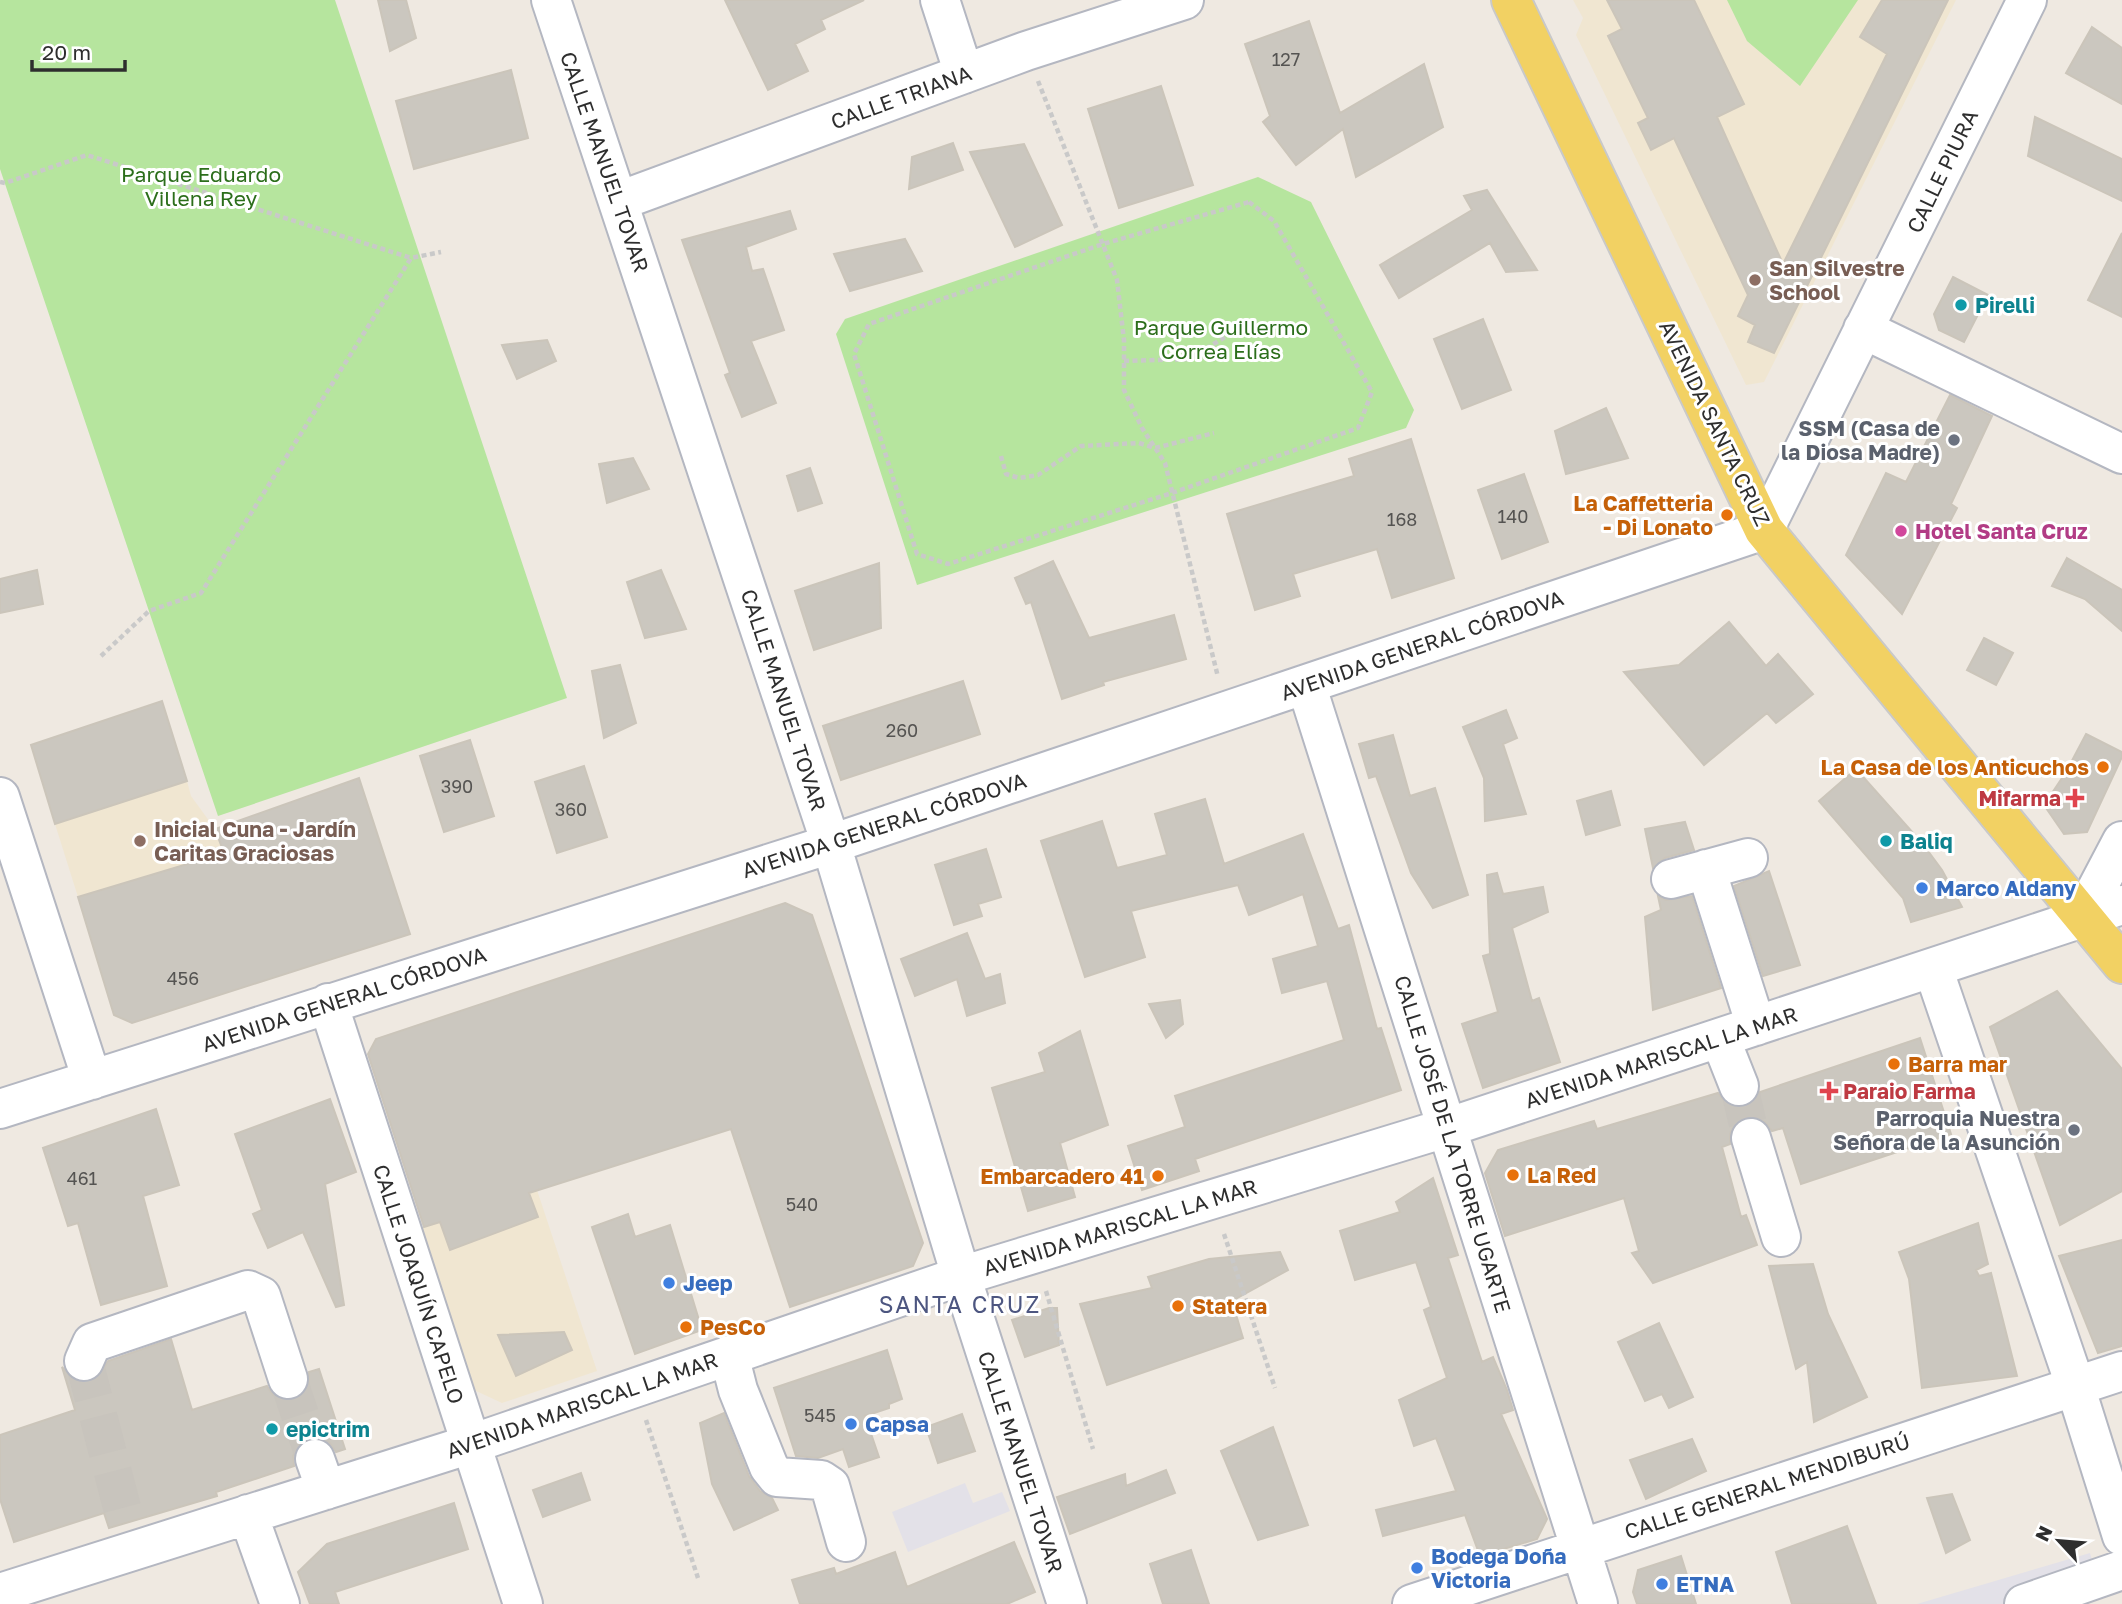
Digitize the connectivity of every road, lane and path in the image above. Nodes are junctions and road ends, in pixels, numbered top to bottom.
1 (551, 0) edge
2 (940, 0) edge
3 (1184, 0) edge
4 (1511, 0) edge
5 (2027, 0) edge
6 (1026, 51) junction
7 (964, 74) junction
8 (0, 182) edge
9 (619, 201) junction
10 (1103, 244) junction
11 (441, 252) dead end
12 (411, 258) junction
13 (1863, 329) junction
14 (1246, 333) dead end
15 (1124, 361) junction
16 (1214, 433) dead end
17 (1155, 448) junction
18 (2122, 454) edge
19 (1001, 456) dead end
20 (1172, 493) junction
21 (1765, 530) junction
22 (101, 656) dead end
23 (1306, 684) junction
24 (1226, 712) junction
25 (0, 797) edge
26 (2122, 841) edge
27 (831, 844) junction
28 (1748, 858) dead end
29 (2122, 905) edge
30 (2082, 917) junction
31 (2122, 964) edge
32 (1933, 968) junction
33 (328, 1003) junction
34 (1756, 1026) junction
35 (1720, 1038) junction
36 (92, 1080) junction
37 (1739, 1086) tunnel mouth
38 (0, 1109) edge
39 (1449, 1127) junction
40 (1751, 1138) tunnel mouth
41 (1224, 1234) dead end
42 (1781, 1237) dead end
43 (961, 1276) junction
44 (1046, 1291) dead end
45 (729, 1355) junction
46 (84, 1361) dead end
47 (2122, 1371) edge
48 (288, 1379) tunnel mouth
49 (2075, 1385) junction
50 (1275, 1388) dead end
51 (646, 1419) dead end
52 (471, 1444) junction
53 (1093, 1449) dead end
54 (248, 1514) junction
55 (2122, 1536) edge
56 (846, 1542) dead end
57 (1579, 1548) junction
58 (2122, 1570) edge
59 (698, 1578) dead end
60 (0, 1593) edge
61 (280, 1604) edge
62 (523, 1604) edge
63 (1067, 1604) edge
64 (1412, 1604) edge
65 (1598, 1604) edge
66 (2024, 1604) edge

1 - 9 street, CALLE MANUEL TOVAR
2 - 7 street
3 - 6 street, CALLE TRIANA
4 - 21 main road, AVENIDA SANTA CRUZ
5 - 13 street, CALLE PIURA
6 - 7 street, CALLE TRIANA
6 - 10 path
7 - 9 street, CALLE TRIANA
8 - 12 path
9 - 27 street, CALLE MANUEL TOVAR
10 - 15 path
10 - 20 path
10 - 20 path
11 - 12 path
12 - 22 path
13 - 18 street
13 - 21 street, CALLE PIURA
14 - 15 path
15 - 17 path
16 - 17 path
17 - 19 path
17 - 20 path
20 - 24 path
21 - 23 street, AVENIDA GENERAL CÓRDOVA
21 - 30 main road, AVENIDA SANTA CRUZ
23 - 24 street, AVENIDA GENERAL CÓRDOVA
23 - 39 street, CALLE JOSÉ DE LA TORRE UGARTE
24 - 27 street, AVENIDA GENERAL CÓRDOVA
25 - 36 street
26 - 30 street
27 - 33 street, AVENIDA GENERAL CÓRDOVA
27 - 43 street, CALLE MANUEL TOVAR
28 - 34 street
29 - 30 street, AVENIDA MARISCAL LA MAR
30 - 31 main road, AVENIDA SANTA CRUZ
30 - 32 street, AVENIDA MARISCAL LA MAR
32 - 34 street, AVENIDA MARISCAL LA MAR
32 - 49 street
33 - 36 street, AVENIDA GENERAL CÓRDOVA
33 - 52 street, CALLE JOAQUÍN CAPELO
34 - 35 street, AVENIDA MARISCAL LA MAR
35 - 37 street
35 - 39 street, AVENIDA MARISCAL LA MAR
36 - 38 street, AVENIDA GENERAL CÓRDOVA
39 - 43 street, AVENIDA MARISCAL LA MAR
39 - 57 street, CALLE JOSÉ DE LA TORRE UGARTE
40 - 42 street
41 - 50 path
43 - 45 street, AVENIDA MARISCAL LA MAR
43 - 63 street, CALLE MANUEL TOVAR
44 - 53 path
45 - 52 street, AVENIDA MARISCAL LA MAR
45 - 56 street
46 - 48 street
47 - 49 street, CALLE GENERAL MENDIBURÚ
49 - 55 street
49 - 57 street, CALLE GENERAL MENDIBURÚ
51 - 59 path
52 - 54 street, AVENIDA MARISCAL LA MAR
52 - 62 street, CALLE JOAQUÍN CAPELO
54 - 60 street, AVENIDA MARISCAL LA MAR
54 - 61 street
57 - 64 street, CALLE GENERAL MENDIBURÚ
57 - 65 street, CALLE JOSÉ DE LA TORRE UGARTE
58 - 66 street

